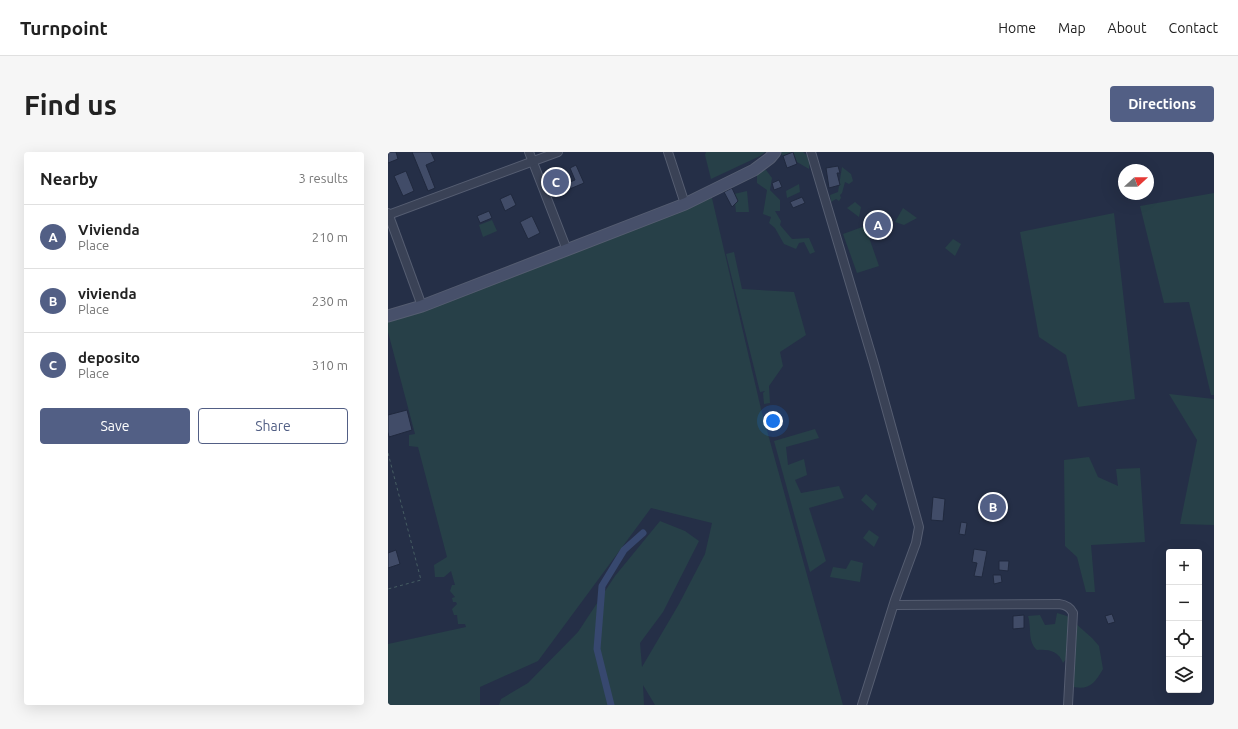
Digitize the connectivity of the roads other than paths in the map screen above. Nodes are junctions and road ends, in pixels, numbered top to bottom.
1 (529, 152) edge
2 (558, 152) edge
3 (668, 152) edge
4 (775, 152) edge
5 (811, 152) edge
6 (533, 161) junction
7 (685, 204) junction
8 (388, 214) edge
9 (567, 250) junction
10 (422, 306) junction
11 (388, 316) edge
12 (894, 605) junction
13 (862, 705) edge
14 (1068, 705) edge

1 - 6 street
2 - 6 street
3 - 7 street
4 - 7 street
5 - 12 street
6 - 8 street
6 - 9 street
7 - 9 street
8 - 10 street
9 - 10 street
10 - 11 street
12 - 13 street
12 - 14 street

